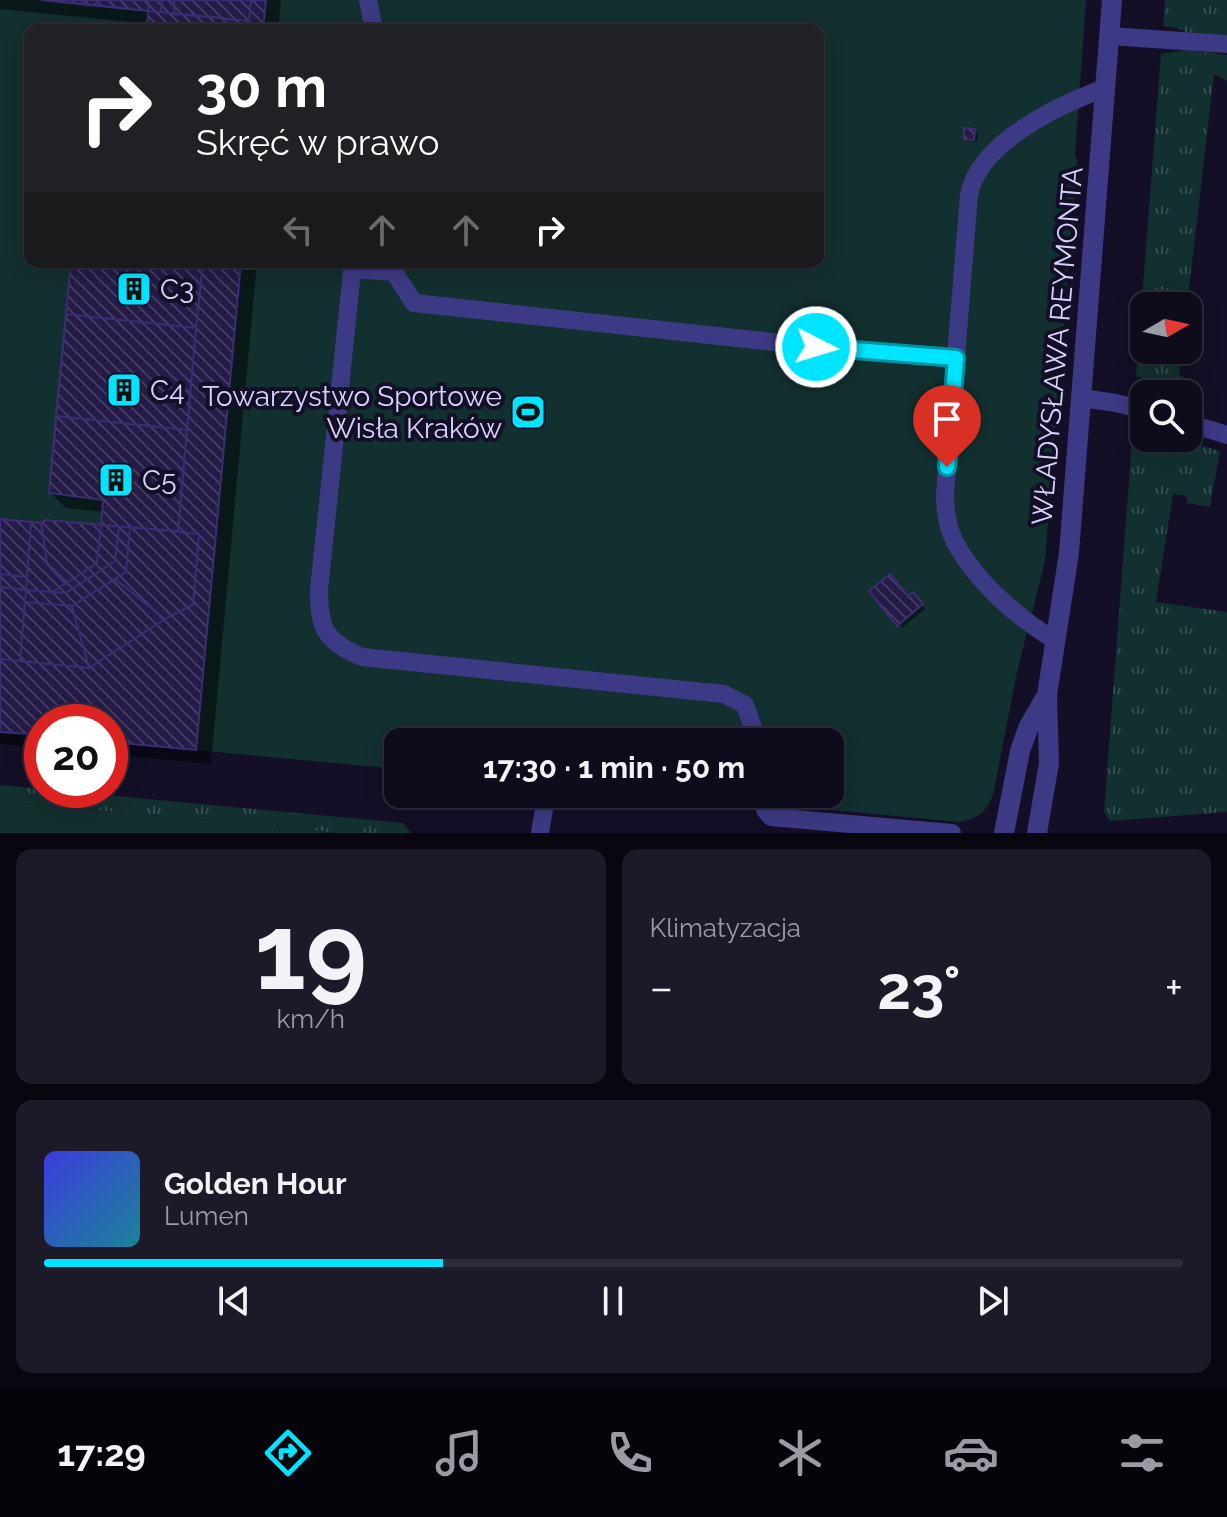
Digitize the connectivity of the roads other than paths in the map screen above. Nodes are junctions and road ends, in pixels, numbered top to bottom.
1 (368, 0) edge
2 (1112, 0) edge
3 (373, 24) edge
4 (1109, 36) junction
5 (1227, 44) edge
6 (1105, 88) junction
7 (352, 268) edge
8 (370, 268) edge
9 (956, 358) junction
10 (1081, 398) junction
11 (1130, 406) edge
12 (1202, 427) edge
13 (1227, 435) edge
14 (1056, 641) junction
15 (1047, 695) junction
16 (753, 728) edge
17 (765, 808) edge
18 (544, 809) dead end
19 (540, 833) edge
20 (952, 833) edge
21 (1004, 833) edge
22 (1037, 833) edge

1 - 3 lane
2 - 4 street, WŁADYSŁAWA REYMONTA
4 - 5 lane
4 - 6 street, WŁADYSŁAWA REYMONTA
6 - 9 lane
6 - 10 street, WŁADYSŁAWA REYMONTA
7 - 16 lane
8 - 9 lane
9 - 14 lane
10 - 11 lane
10 - 14 street, WŁADYSŁAWA REYMONTA
12 - 13 lane
14 - 15 street, WŁADYSŁAWA REYMONTA
15 - 21 street, WŁADYSŁAWA REYMONTA
15 - 22 street, WŁADYSŁAWA REYMONTA
17 - 20 lane
18 - 19 lane

